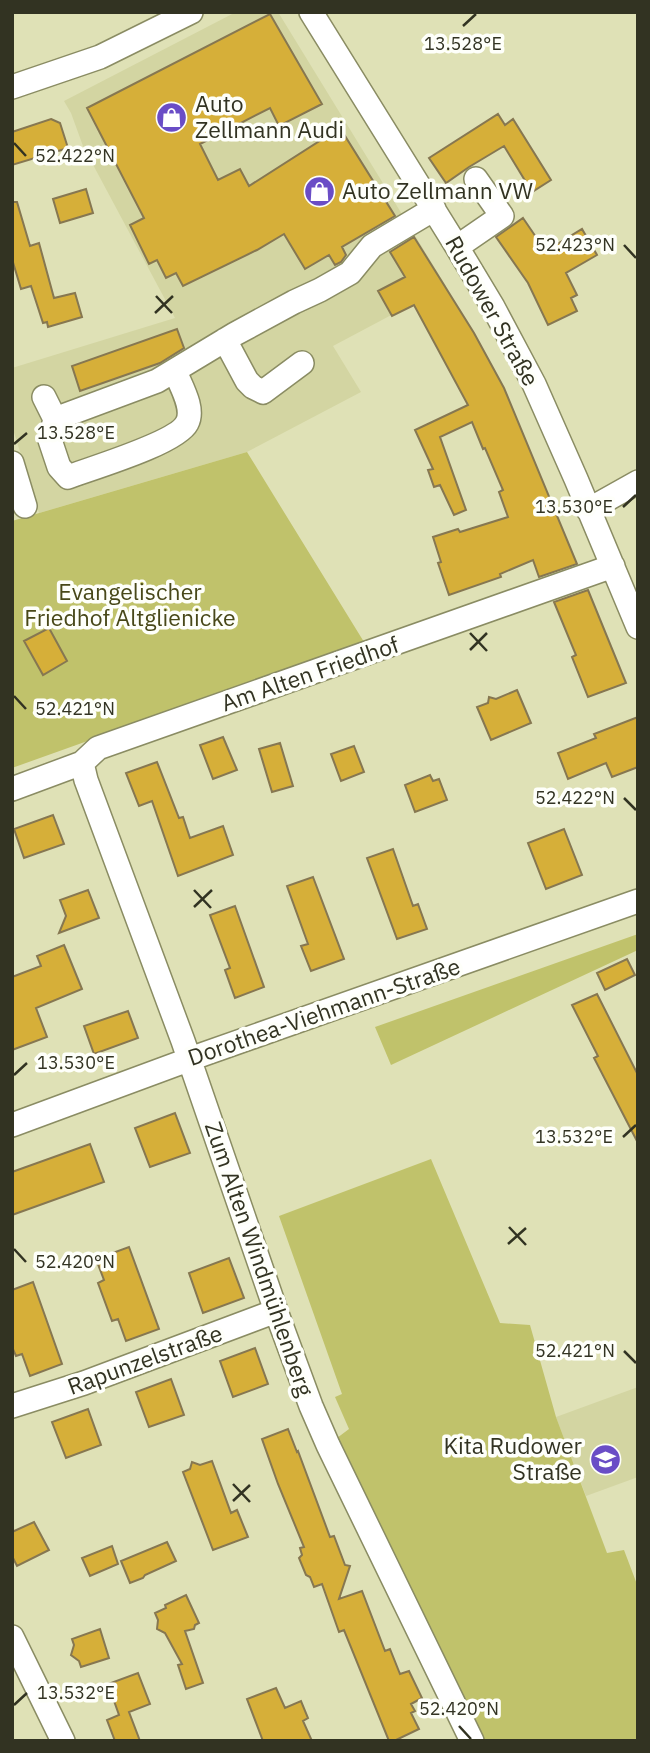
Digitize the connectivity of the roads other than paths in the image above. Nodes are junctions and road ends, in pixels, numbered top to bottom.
1 (191, 12) edge
2 (311, 12) edge
3 (12, 87) edge
4 (476, 179) dead end
5 (434, 209) junction
6 (457, 247) junction
7 (225, 340) junction
8 (302, 363) dead end
9 (175, 371) junction
10 (44, 397) dead end
11 (55, 419) junction
12 (12, 463) edge
13 (638, 482) edge
14 (25, 506) dead end
15 (588, 510) junction
16 (612, 566) junction
17 (637, 624) edge
18 (82, 763) junction
19 (12, 789) edge
20 (638, 901) edge
21 (190, 1059) junction
22 (12, 1125) edge
23 (276, 1311) junction
24 (12, 1406) edge
25 (12, 1637) edge
26 (64, 1741) edge
27 (472, 1741) edge

1 - 3 street
2 - 5 street, Rudower Straße
4 - 6 street
5 - 6 street, Rudower Straße
5 - 7 street
6 - 15 street, Rudower Straße
7 - 8 street
7 - 9 street
9 - 11 street
9 - 11 street
10 - 11 street
12 - 14 street
13 - 15 street
15 - 16 street, Rudower Straße
16 - 17 street, Rudower Straße
16 - 18 street, Am Alten Friedhof
18 - 19 street, Am Alten Friedhof
18 - 21 street, Zum Alten Windmühlenberg
20 - 21 street, Dorothea-Viehmann-Straße
21 - 22 street, Dorothea-Viehmann-Straße
21 - 23 street, Zum Alten Windmühlenberg
23 - 24 street, Rapunzelstraße
23 - 27 street, Zum Alten Windmühlenberg
25 - 26 street

